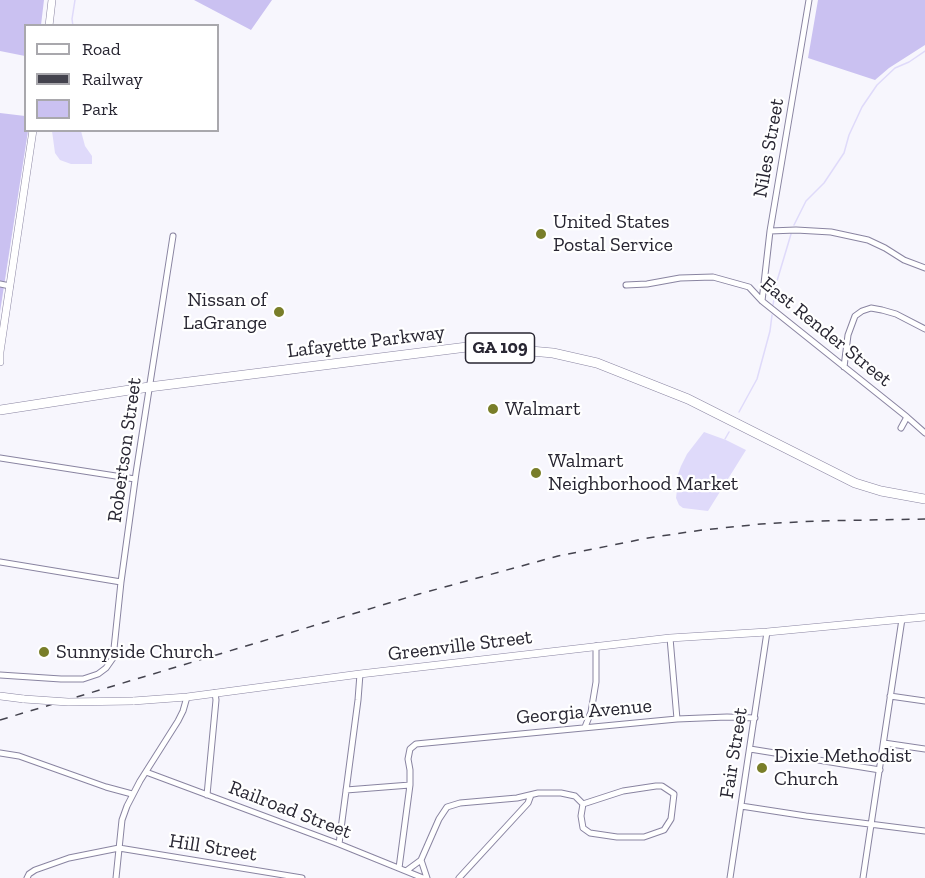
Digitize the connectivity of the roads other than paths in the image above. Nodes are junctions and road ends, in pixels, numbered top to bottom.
1 (52, 0) edge
2 (809, 0) edge
3 (49, 24) edge
4 (33, 132) edge
5 (770, 231) junction
6 (173, 236) dead end
7 (925, 268) edge
8 (0, 284) edge
9 (626, 285) dead end
10 (10, 286) junction
11 (762, 302) junction
12 (925, 329) edge
13 (0, 362) edge
14 (844, 368) junction
15 (149, 387) junction
16 (0, 410) edge
17 (907, 417) junction
18 (900, 428) dead end
19 (925, 433) edge
20 (0, 458) edge
21 (135, 479) junction
22 (925, 499) edge
23 (0, 562) edge
24 (121, 582) junction
25 (925, 617) edge
26 (902, 619) junction
27 (767, 632) junction
28 (670, 638) junction
29 (596, 646) junction
30 (360, 674) junction
31 (0, 675) edge
32 (215, 693) junction
33 (0, 696) edge
34 (890, 696) junction
35 (187, 697) junction
36 (925, 701) edge
37 (755, 718) junction
38 (677, 719) junction
39 (585, 727) junction
40 (884, 743) junction
41 (750, 749) junction
42 (925, 749) edge
43 (0, 753) edge
44 (880, 770) junction
45 (146, 772) junction
46 (410, 785) junction
47 (346, 790) junction
48 (132, 794) junction
49 (207, 795) junction
50 (531, 795) junction
51 (583, 804) junction
52 (741, 806) junction
53 (871, 824) junction
54 (925, 831) edge
55 (339, 844) junction
56 (119, 848) junction
57 (421, 860) junction
58 (403, 870) junction
59 (27, 878) edge
60 (116, 878) edge
61 (302, 878) edge
62 (425, 878) edge
63 (459, 878) edge
64 (730, 878) edge
65 (863, 878) edge

1 - 3 street
2 - 5 street, Niles Street
4 - 10 street
5 - 7 street
5 - 11 street, Niles Street
6 - 15 street, Robertson Street
8 - 10 street
9 - 11 street, East Render Street
10 - 13 street
11 - 14 street, East Render Street
12 - 14 street
14 - 17 street, East Render Street
15 - 16 highway, Lafayette Parkway / GA 109
15 - 21 street, Robertson Street
15 - 22 highway, Lafayette Parkway / GA 109
17 - 18 street
17 - 19 street, East Render Street
20 - 21 street
21 - 24 street, Robertson Street
23 - 24 street
24 - 31 street, Robertson Street
25 - 26 street, Greenville Street
26 - 27 street, Greenville Street
26 - 34 street
27 - 28 street, Greenville Street
27 - 37 street, Fair Street
28 - 29 street, Greenville Street
28 - 38 street
29 - 30 street, Greenville Street
29 - 39 street
30 - 32 street, Greenville Street
30 - 47 street
32 - 35 street, Greenville Street
32 - 49 street
33 - 35 street, Greenville Street, bridge
34 - 36 street
34 - 40 street
35 - 45 street
37 - 38 street, Georgia Avenue
37 - 41 street, Fair Street
38 - 39 street, Georgia Avenue
39 - 46 street, Georgia Avenue
40 - 42 street
40 - 44 street
41 - 44 street
41 - 52 street, Fair Street
43 - 48 street
44 - 53 street
45 - 48 street
45 - 49 street, Railroad Street
46 - 47 street
46 - 58 street
47 - 55 street
48 - 56 street
49 - 55 street, Railroad Street
50 - 51 street
50 - 57 street
50 - 63 street
51 - 51 street
52 - 53 street
52 - 64 street, Fair Street
53 - 54 street
53 - 65 street
55 - 58 street, Railroad Street
56 - 59 street
56 - 60 street
56 - 61 street, Hill Street
57 - 58 street
57 - 62 street
58 - 62 street, Railroad Street

